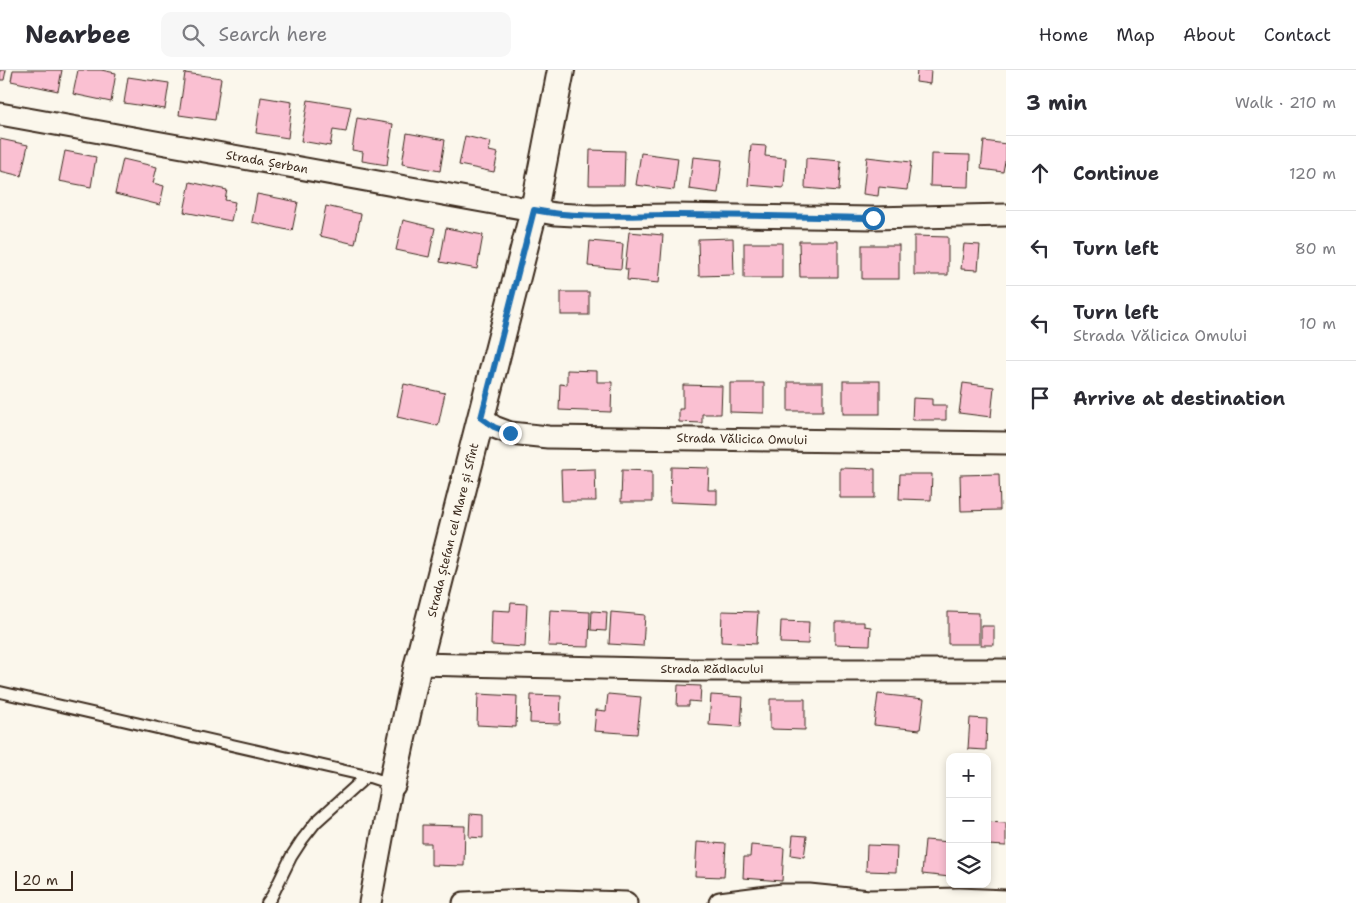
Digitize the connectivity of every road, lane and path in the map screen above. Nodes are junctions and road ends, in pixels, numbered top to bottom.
1 (561, 70) edge
2 (0, 114) edge
3 (534, 210) junction
4 (1006, 216) edge
5 (481, 418) junction
6 (1006, 443) edge
7 (418, 664) junction
8 (1006, 670) edge
9 (0, 692) edge
10 (367, 776) junction
11 (392, 784) junction
12 (1006, 900) edge
13 (267, 903) edge
14 (370, 903) edge
15 (464, 903) edge
16 (626, 903) edge
17 (720, 903) edge

1 - 3 street, Strada Ștefan cel Mare și Sfînt
2 - 3 street, Strada Șerban
3 - 4 street, Strada Șerban
3 - 5 street, Strada Ștefan cel Mare și Sfînt
5 - 6 street, Strada Vălicica Omului
5 - 7 street, Strada Ștefan cel Mare și Sfînt
7 - 8 street, Strada Rădiacului
7 - 11 street, Strada Ștefan cel Mare și Sfînt
9 - 10 lane
10 - 11 lane
10 - 13 lane
11 - 14 street, Strada Ștefan cel Mare și Sfînt
12 - 17 street
15 - 16 street

